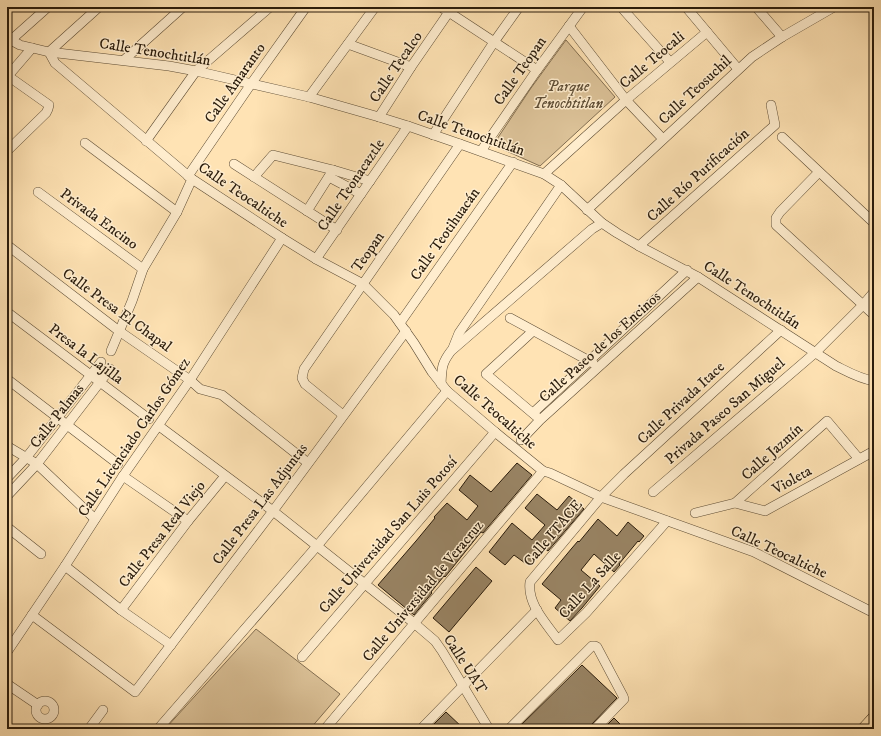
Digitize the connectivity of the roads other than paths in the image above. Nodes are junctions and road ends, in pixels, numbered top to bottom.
1 (48, 7) edge
2 (99, 7) edge
3 (183, 7) edge
4 (270, 7) edge
5 (306, 7) edge
6 (375, 7) edge
7 (441, 7) edge
8 (519, 7) edge
9 (583, 7) edge
10 (621, 7) edge
11 (686, 7) edge
12 (756, 7) edge
13 (834, 7) edge
14 (823, 10) edge
15 (449, 12) junction
16 (569, 26) junction
17 (707, 32) junction
18 (782, 37) junction
19 (9, 39) edge
20 (494, 42) junction
21 (348, 44) junction
22 (32, 48) junction
23 (49, 52) junction
24 (124, 60) junction
25 (670, 62) junction
26 (411, 67) junction
27 (738, 69) junction
28 (196, 70) junction
29 (537, 70) junction
30 (8, 77) edge
31 (251, 84) junction
32 (310, 97) junction
33 (626, 100) junction
34 (771, 105) dead end
35 (379, 117) junction
36 (408, 126) junction
37 (433, 134) junction
38 (782, 137) dead end
39 (663, 139) junction
40 (146, 141) junction
41 (85, 143) dead end
42 (460, 144) junction
43 (7, 151) edge
44 (481, 151) junction
45 (513, 162) junction
46 (234, 164) dead end
47 (819, 172) junction
48 (331, 174) junction
49 (544, 174) junction
50 (254, 177) junction
51 (190, 178) junction
52 (370, 181) junction
53 (561, 185) junction
54 (38, 192) dead end
55 (362, 194) junction
56 (587, 210) junction
57 (307, 211) junction
58 (177, 212) junction
59 (602, 222) junction
60 (874, 224) edge
61 (337, 230) junction
62 (282, 238) junction
63 (7, 245) edge
64 (639, 246) junction
65 (316, 259) junction
66 (143, 269) junction
67 (687, 270) junction
68 (698, 277) junction
69 (364, 284) junction
70 (668, 288) junction
71 (874, 292) edge
72 (676, 297) junction
73 (863, 304) junction
74 (7, 312) edge
75 (874, 315) edge
76 (510, 318) dead end
77 (400, 323) junction
78 (119, 330) junction
79 (781, 330) junction
80 (406, 331) junction
81 (533, 331) junction
82 (111, 351) dead end
83 (451, 351) junction
84 (816, 352) junction
85 (101, 362) dead end
86 (589, 362) junction
87 (599, 366) junction
88 (110, 369) dead end
89 (91, 375) junction
90 (7, 379) edge
91 (190, 380) junction
92 (874, 381) edge
93 (101, 382) junction
94 (444, 388) junction
95 (533, 413) junction
96 (343, 415) junction
97 (57, 417) junction
98 (149, 419) dead end
99 (540, 420) junction
100 (67, 425) junction
101 (159, 426) junction
102 (495, 432) junction
103 (521, 440) dead end
104 (7, 446) edge
105 (874, 451) edge
106 (26, 458) junction
107 (859, 459) junction
108 (308, 463) junction
109 (36, 464) junction
110 (118, 464) dead end
111 (543, 471) junction
112 (123, 476) junction
113 (225, 476) junction
114 (7, 478) edge
115 (653, 492) dead end
116 (7, 496) edge
117 (601, 497) junction
118 (735, 503) junction
119 (273, 511) junction
120 (695, 513) dead end
121 (95, 519) junction
122 (188, 521) junction
123 (667, 521) junction
124 (7, 527) edge
125 (317, 546) junction
126 (41, 554) dead end
127 (65, 566) junction
128 (365, 584) junction
129 (121, 610) junction
130 (537, 610) junction
131 (874, 613) edge
132 (32, 615) junction
133 (414, 623) junction
134 (171, 645) junction
135 (7, 652) edge
136 (302, 657) dead end
137 (7, 684) edge
138 (463, 686) junction
139 (38, 705) dead end
140 (103, 710) dead end
141 (89, 729) edge
142 (158, 729) edge
143 (325, 729) edge
144 (421, 729) edge
145 (489, 729) edge
146 (509, 729) edge
147 (595, 729) edge

1 - 19 street
2 - 23 street
3 - 24 street
4 - 28 street
5 - 31 street, Calle Amaranto
6 - 21 street
7 - 15 street
8 - 20 street
9 - 16 street, Calle Teopan
10 - 25 street
11 - 17 street
12 - 18 street
13 - 14 street, Calle Teosuchil
14 - 18 street, Calle Teosuchil
15 - 20 street
15 - 26 street, Calle Tecalco
16 - 29 street, Calle Teopan
16 - 33 street
17 - 25 street, Calle Teocali
17 - 27 street
18 - 27 street, Calle Teosuchil
19 - 22 street, Calle Tenochtitlán
20 - 29 street
20 - 37 street
21 - 26 street
21 - 32 street
22 - 23 street, Calle Tenochtitlán
22 - 30 street
23 - 24 street, Calle Tenochtitlán
23 - 40 street, Calle Teocaltiche
24 - 28 street, Calle Tenochtitlán
25 - 33 street, Calle Teocali
26 - 35 street, Calle Tecalco
27 - 39 street, Calle Teosuchil
28 - 31 street, Calle Tenochtitlán
28 - 40 street
29 - 44 street, Calle Teopan
30 - 43 street
31 - 32 street, Calle Tenochtitlán
31 - 51 street, Calle Amaranto
32 - 35 street, Calle Tenochtitlán
33 - 39 street
33 - 49 street, Calle Teocali
34 - 64 street, Calle Río Purificación
35 - 36 street, Calle Tenochtitlán
36 - 37 street, Calle Tenochtitlán
36 - 52 street, Calle Teonacaztle
37 - 42 street, Calle Tenochtitlán
38 - 47 street
39 - 56 street, Calle Teosuchil
40 - 51 street, Calle Teocaltiche
41 - 58 street
42 - 44 street, Calle Tenochtitlán
42 - 69 street, Teopan
44 - 45 street, Calle Tenochtitlán
45 - 49 street, Calle Tenochtitlán
45 - 77 street, Calle Teotihuacán
46 - 50 street
47 - 60 street
47 - 73 street
48 - 50 street
48 - 52 street
48 - 55 street
48 - 57 street
49 - 53 street, Calle Tenochtitlán
50 - 57 street
51 - 58 street, Calle Amaranto
51 - 62 street, Calle Teocaltiche
52 - 55 street, Calle Teonacaztle
53 - 56 street, Calle Tenochtitlán
53 - 83 street
54 - 66 street, Privada Encino
55 - 61 street, Calle Teonacaztle
56 - 59 street, Calle Tenochtitlán
57 - 61 street
58 - 66 street, Calle Amaranto
59 - 64 street, Calle Tenochtitlán
59 - 83 street
61 - 65 street, Calle Teonacaztle
62 - 65 street, Calle Teocaltiche
62 - 91 street, Calle Licenciado Carlos Gómez
63 - 78 street, Calle Presa El Chapal
64 - 67 street, Calle Tenochtitlán
65 - 69 street, Calle Teocaltiche
66 - 78 street, Calle Amaranto
67 - 68 street, Calle Tenochtitlán
67 - 70 street, Calle Paseo de los Encinos
68 - 72 street, Calle Paseo de los Encinos
68 - 79 street, Calle Tenochtitlán
69 - 77 street, Calle Teocaltiche
69 - 96 street, Teopan
70 - 72 street
70 - 86 street, Calle Paseo de los Encinos
71 - 73 street, Privada Paseo San Miguel
72 - 87 street, Calle Paseo de los Encinos
73 - 75 street
73 - 84 street, Privada Paseo San Miguel
74 - 89 street, Presa la Lajilla
76 - 81 street
77 - 80 street, Calle Teocaltiche
78 - 82 street
78 - 91 street, Calle Presa El Chapal
79 - 84 street, Calle Tenochtitlán
79 - 117 street, Calle Privada Itace
80 - 94 street, Calle Teocaltiche
80 - 96 street, Calle Presa Las Adjuntas
81 - 86 street
81 - 95 street
83 - 94 street
84 - 92 street, Calle Tenochtitlán
84 - 115 street, Privada Paseo San Miguel
85 - 89 street, Calle Palmas
86 - 87 street
86 - 95 street, Calle Paseo de los Encinos
87 - 99 street, Calle Paseo de los Encinos
88 - 93 street, Calle Palmas
89 - 93 street, Presa la Lajilla
89 - 97 street, Calle Palmas
90 - 97 street
91 - 101 street, Calle Licenciado Carlos Gómez
91 - 108 street, Calle Presa El Chapal
93 - 98 street, Presa la Lajilla
93 - 100 street, Calle Palmas
94 - 102 street, Calle Teocaltiche
94 - 125 street
95 - 99 street
96 - 108 street, Calle Presa Las Adjuntas
97 - 100 street
97 - 106 street, Calle Palmas
99 - 103 street, Calle Paseo de los Encinos
100 - 109 street, Calle Palmas
100 - 110 street
101 - 112 street, Calle Licenciado Carlos Gómez
101 - 113 street, Calle UAT
102 - 111 street, Calle Teocaltiche
102 - 128 street, Calle Universidad San Luis Potosí
104 - 106 street
105 - 107 street, Violeta
106 - 109 street
106 - 114 street, Calle Palmas
107 - 118 street, Violeta
107 - 118 street, Calle Jazmín
108 - 119 street, Calle Presa Las Adjuntas
109 - 116 street, Calle Palmas
109 - 121 street
111 - 117 street, Calle Teocaltiche
111 - 133 street, Calle Universidad de Veracruz
112 - 121 street, Calle Licenciado Carlos Gómez
112 - 122 street
113 - 119 street, Calle UAT
113 - 122 street, Calle Presa Real Viejo
117 - 123 street, Calle Teocaltiche
117 - 130 street, Calle ITACE
118 - 120 street
119 - 125 street, Calle UAT
119 - 134 street, Calle Presa Las Adjuntas
121 - 127 street, Calle Licenciado Carlos Gómez
122 - 129 street, Calle Presa Real Viejo
123 - 130 street, Calle La Salle
123 - 131 street, Calle Teocaltiche
124 - 126 street
125 - 128 street, Calle UAT
125 - 142 street
127 - 129 street
127 - 132 street, Calle Licenciado Carlos Gómez
128 - 133 street, Calle UAT
128 - 136 street, Calle Universidad San Luis Potosí
129 - 134 street
130 - 138 street
132 - 134 street, Calle Presa Las Adjuntas
132 - 135 street, Calle Licenciado Carlos Gómez
133 - 138 street, Calle UAT
133 - 143 street, Calle Universidad de Veracruz
137 - 139 street
138 - 144 street
138 - 145 street, Calle UAT
140 - 141 street
146 - 147 street

